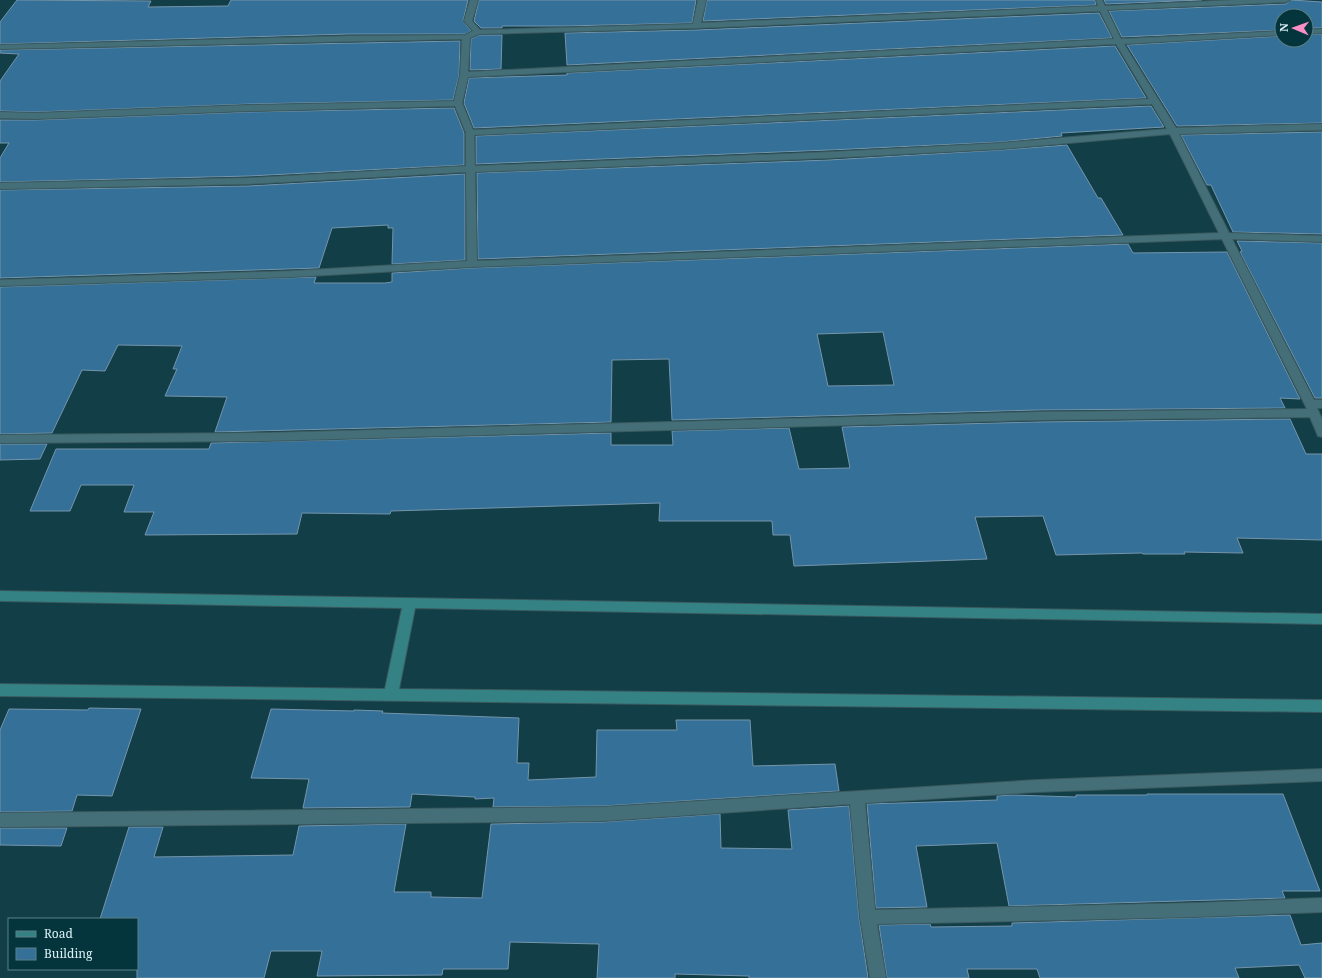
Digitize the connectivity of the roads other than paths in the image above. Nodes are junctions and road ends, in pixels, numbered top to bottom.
1 (474, 0) edge
2 (702, 0) edge
3 (1286, 0) edge
4 (1100, 4) edge
5 (697, 26) junction
6 (478, 32) junction
7 (1274, 33) edge
8 (466, 37) junction
9 (1119, 42) junction
10 (0, 47) edge
11 (464, 75) junction
12 (1155, 101) junction
13 (458, 103) junction
14 (0, 115) edge
15 (1322, 127) edge
16 (1173, 130) junction
17 (470, 134) junction
18 (470, 169) junction
19 (0, 186) edge
20 (1226, 236) junction
21 (1322, 239) edge
22 (472, 264) junction
23 (0, 282) edge
24 (1322, 404) edge
25 (1311, 408) junction
26 (1322, 433) edge
27 (0, 439) edge
28 (0, 596) edge
29 (410, 603) junction
30 (1322, 619) edge
31 (0, 690) edge
32 (391, 694) junction
33 (1322, 706) edge
34 (1322, 775) edge
35 (857, 798) junction
36 (0, 820) edge
37 (1322, 906) edge
38 (868, 918) junction
39 (878, 978) edge

1 - 6 street
2 - 5 street
3 - 4 street
4 - 5 street
4 - 9 street
5 - 6 street
6 - 8 street
7 - 9 street
8 - 10 street
8 - 11 street
9 - 11 street
9 - 12 street
11 - 13 street
12 - 16 street
12 - 17 street
13 - 14 street
13 - 17 street
15 - 16 street
16 - 18 street
16 - 20 street
17 - 18 street
18 - 19 street
18 - 22 street
20 - 21 street
20 - 22 street
20 - 25 street
22 - 23 street
24 - 25 street
25 - 26 street
25 - 27 street
28 - 29 street
29 - 30 street
29 - 32 street
31 - 32 street
32 - 33 street
34 - 35 street
35 - 36 street
35 - 38 street
37 - 38 street
38 - 39 street

